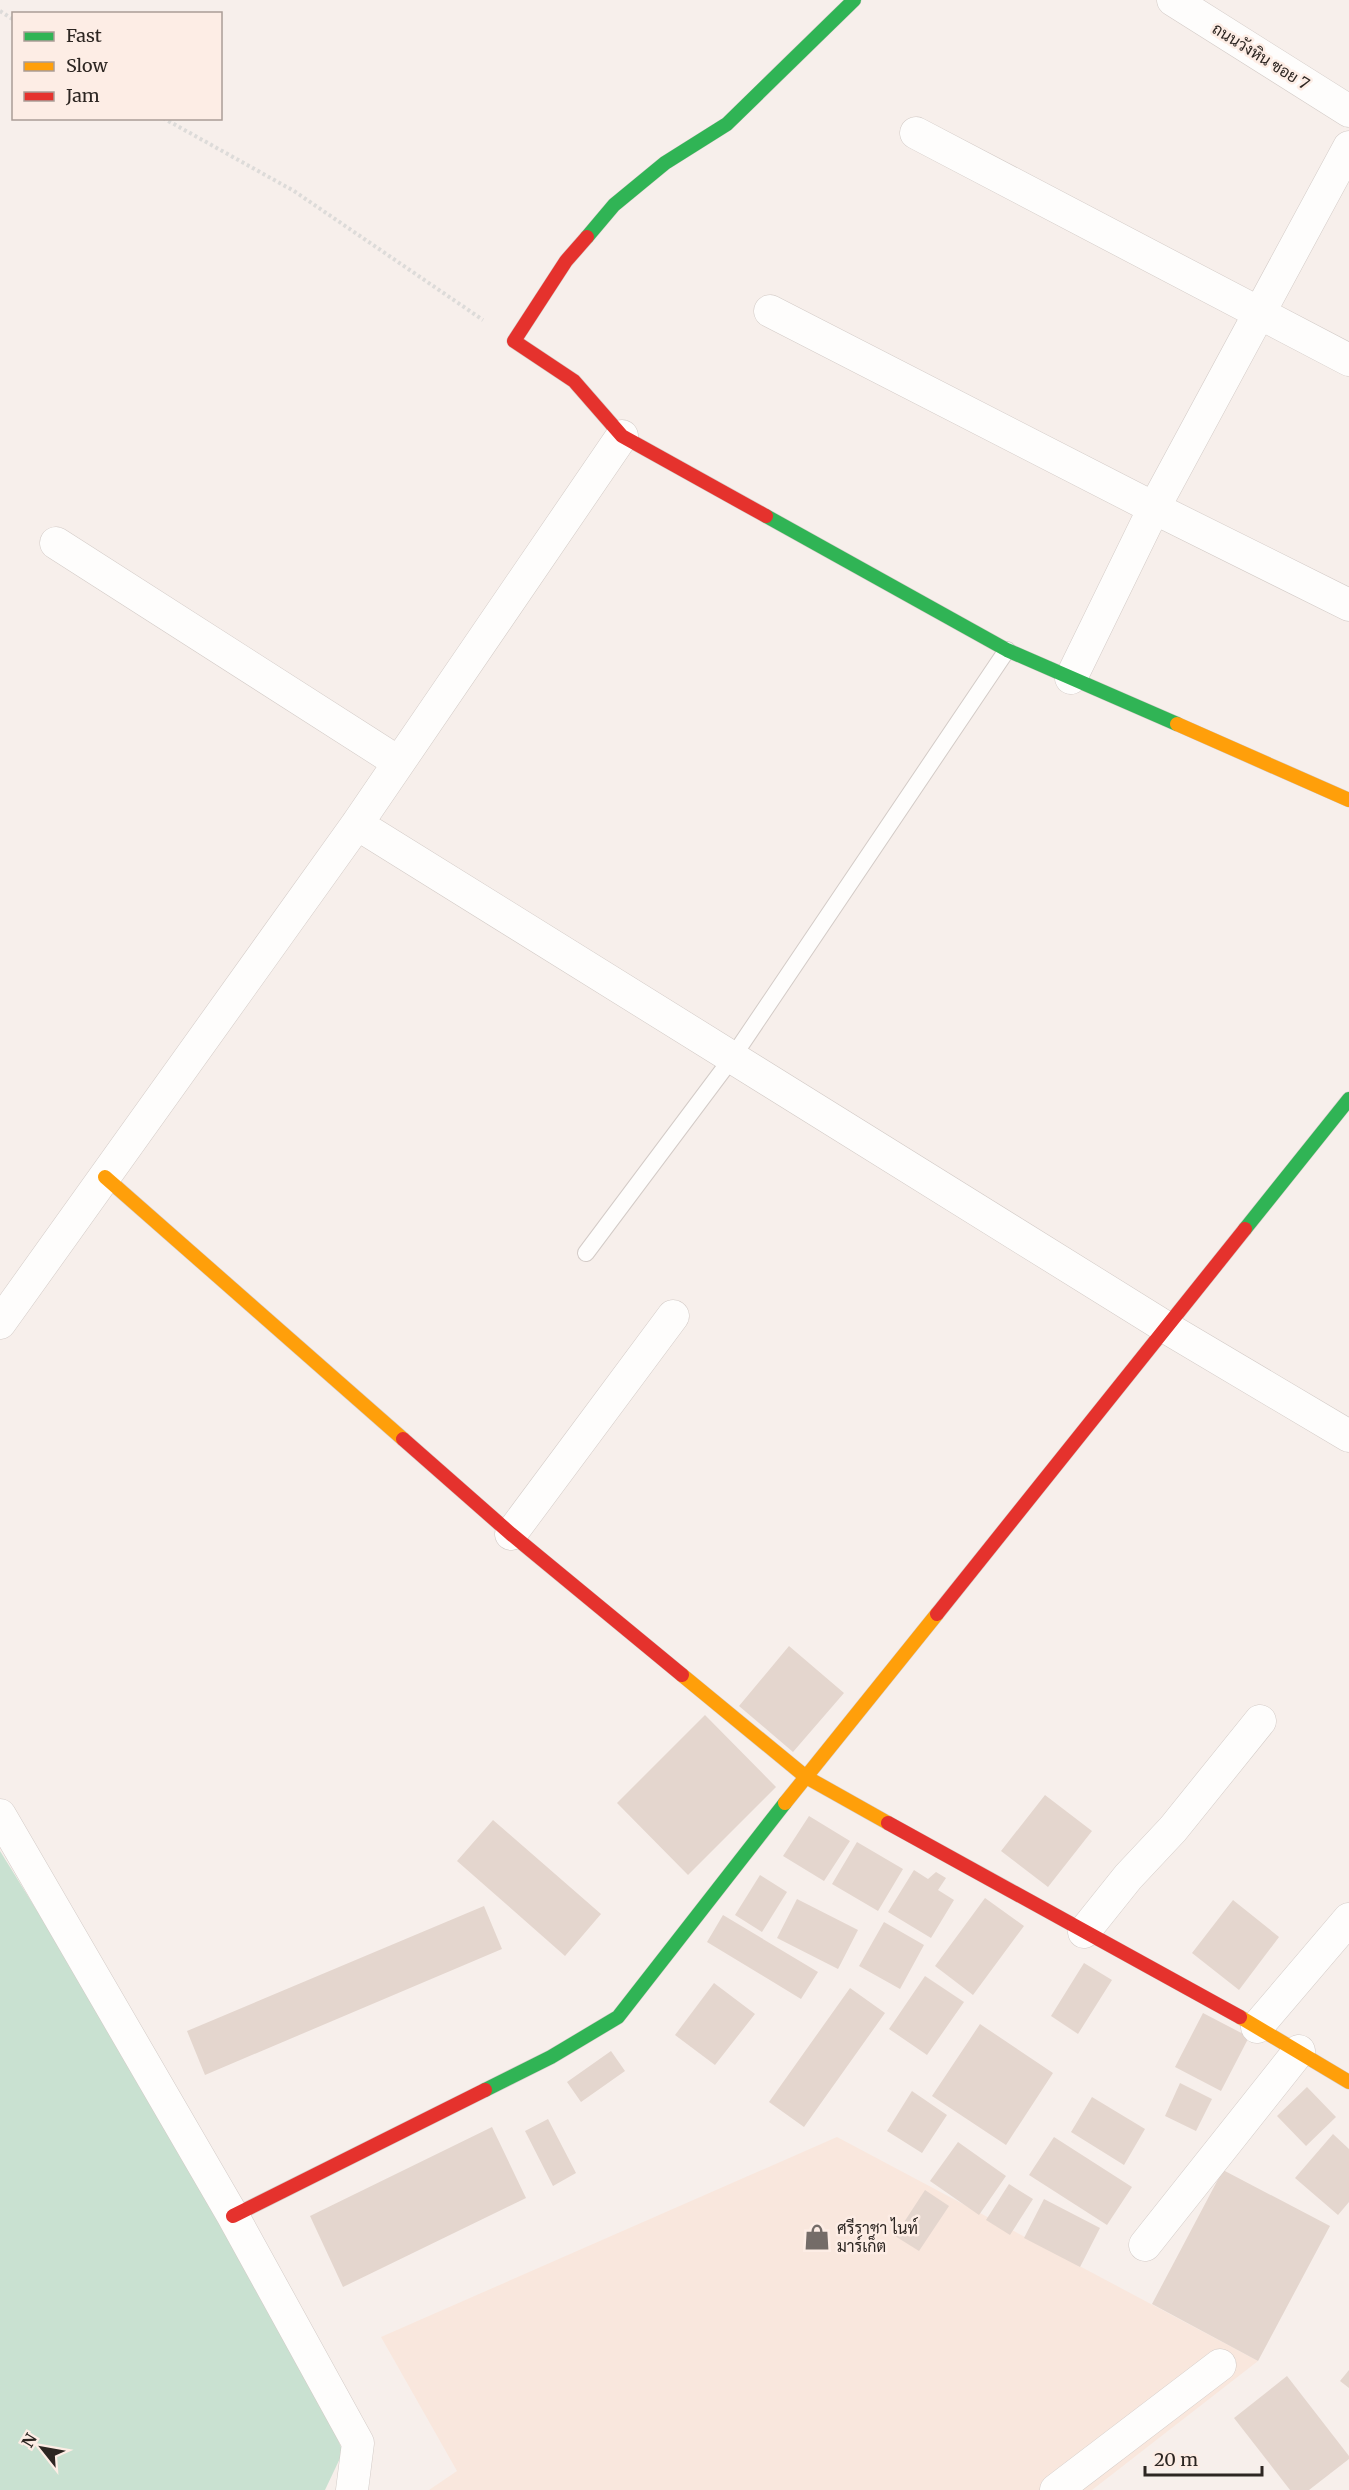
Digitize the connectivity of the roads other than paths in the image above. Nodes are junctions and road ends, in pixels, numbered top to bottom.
1 (854, 0) edge
2 (1173, 0) edge
3 (1349, 111) edge
4 (916, 133) dead end
5 (1349, 147) edge
6 (770, 311) dead end
7 (1259, 313) junction
8 (1349, 360) edge
9 (622, 436) junction
10 (1154, 508) junction
11 (56, 543) dead end
12 (1349, 605) edge
13 (1007, 650) junction
14 (1071, 678) junction
15 (398, 762) junction
16 (1349, 800) edge
17 (357, 824) junction
18 (732, 1058) junction
19 (1349, 1099) edge
20 (105, 1177) junction
21 (586, 1253) dead end
22 (673, 1316) dead end
23 (0, 1323) edge
24 (1167, 1328) junction
25 (1349, 1436) edge
26 (511, 1534) junction
27 (1260, 1720) dead end
28 (806, 1778) junction
29 (0, 1815) edge
30 (1349, 1919) edge
31 (1084, 1932) junction
32 (1257, 2027) junction
33 (1299, 2051) junction
34 (1349, 2082) edge
35 (233, 2216) junction
36 (1145, 2245) dead end
37 (1220, 2365) dead end
38 (352, 2490) edge
39 (1056, 2490) edge

1 - 9 street
2 - 3 street, ถนนวังหิน ซอย 7
4 - 7 street
5 - 7 street
6 - 10 street
7 - 8 street
7 - 10 street
9 - 13 street
9 - 15 street
10 - 12 street
10 - 14 street
11 - 15 street
13 - 14 street
13 - 18 lane
14 - 16 street
15 - 17 street
17 - 18 street
17 - 20 street
18 - 21 lane
18 - 24 street
19 - 24 street
20 - 23 street
20 - 26 street
22 - 26 street
24 - 25 street
24 - 28 street
26 - 28 street
27 - 31 street
28 - 31 street
28 - 35 street
29 - 35 street
30 - 32 street
31 - 32 street
32 - 33 street
33 - 34 street
33 - 36 street
35 - 38 street
37 - 39 street

